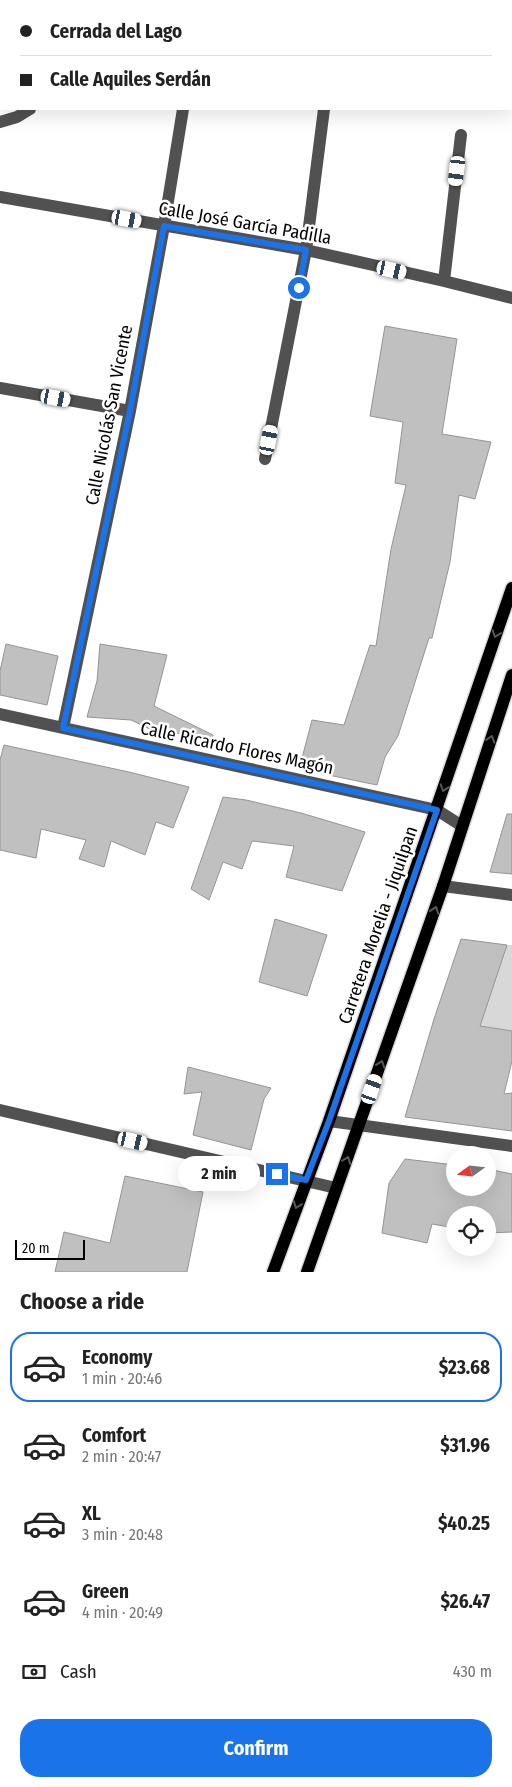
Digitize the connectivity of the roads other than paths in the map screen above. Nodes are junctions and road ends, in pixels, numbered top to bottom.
1 (28, 110) edge
2 (182, 110) edge
3 (324, 110) edge
4 (0, 122) edge
5 (461, 134) dead end
6 (0, 197) edge
7 (164, 226) junction
8 (306, 250) junction
9 (444, 281) junction
10 (512, 298) edge
11 (0, 388) edge
12 (130, 411) junction
13 (265, 459) dead end
14 (512, 588) edge
15 (512, 675) edge
16 (0, 714) edge
17 (63, 728) junction
18 (437, 810) junction
19 (462, 826) junction
20 (444, 886) junction
21 (512, 895) edge
22 (0, 1110) edge
23 (329, 1121) junction
24 (359, 1126) junction
25 (512, 1146) edge
26 (306, 1180) junction
27 (336, 1188) junction
28 (273, 1272) edge
29 (307, 1272) edge

1 - 4 street
2 - 7 street, Calle Nicolás San Vicente
3 - 8 street
5 - 9 street
6 - 7 street, Calle José García Padilla
7 - 8 street, Calle José García Padilla
7 - 12 street, Calle Nicolás San Vicente
8 - 9 street, Calle José García Padilla
8 - 13 street
9 - 10 street, Calle José García Padilla
11 - 12 street
12 - 17 street, Calle Nicolás San Vicente
14 -> 18 main road, Carretera Morelia - Jiquilpan
19 -> 15 main road
16 - 17 street, Calle Ricardo Flores Magón
17 - 18 street, Calle Ricardo Flores Magón
18 - 19 street, Calle Ricardo Flores Magón
18 - 23 main road, Carretera Morelia - Jiquilpan
19 - 20 main road
20 - 21 street
24 -> 20 main road
22 - 26 street
23 - 24 street
23 - 26 main road, Carretera Morelia - Jiquilpan
24 - 25 street
27 -> 24 main road
26 - 27 street
26 -> 28 main road, Carretera Morelia - Jiquilpan
27 - 29 main road

